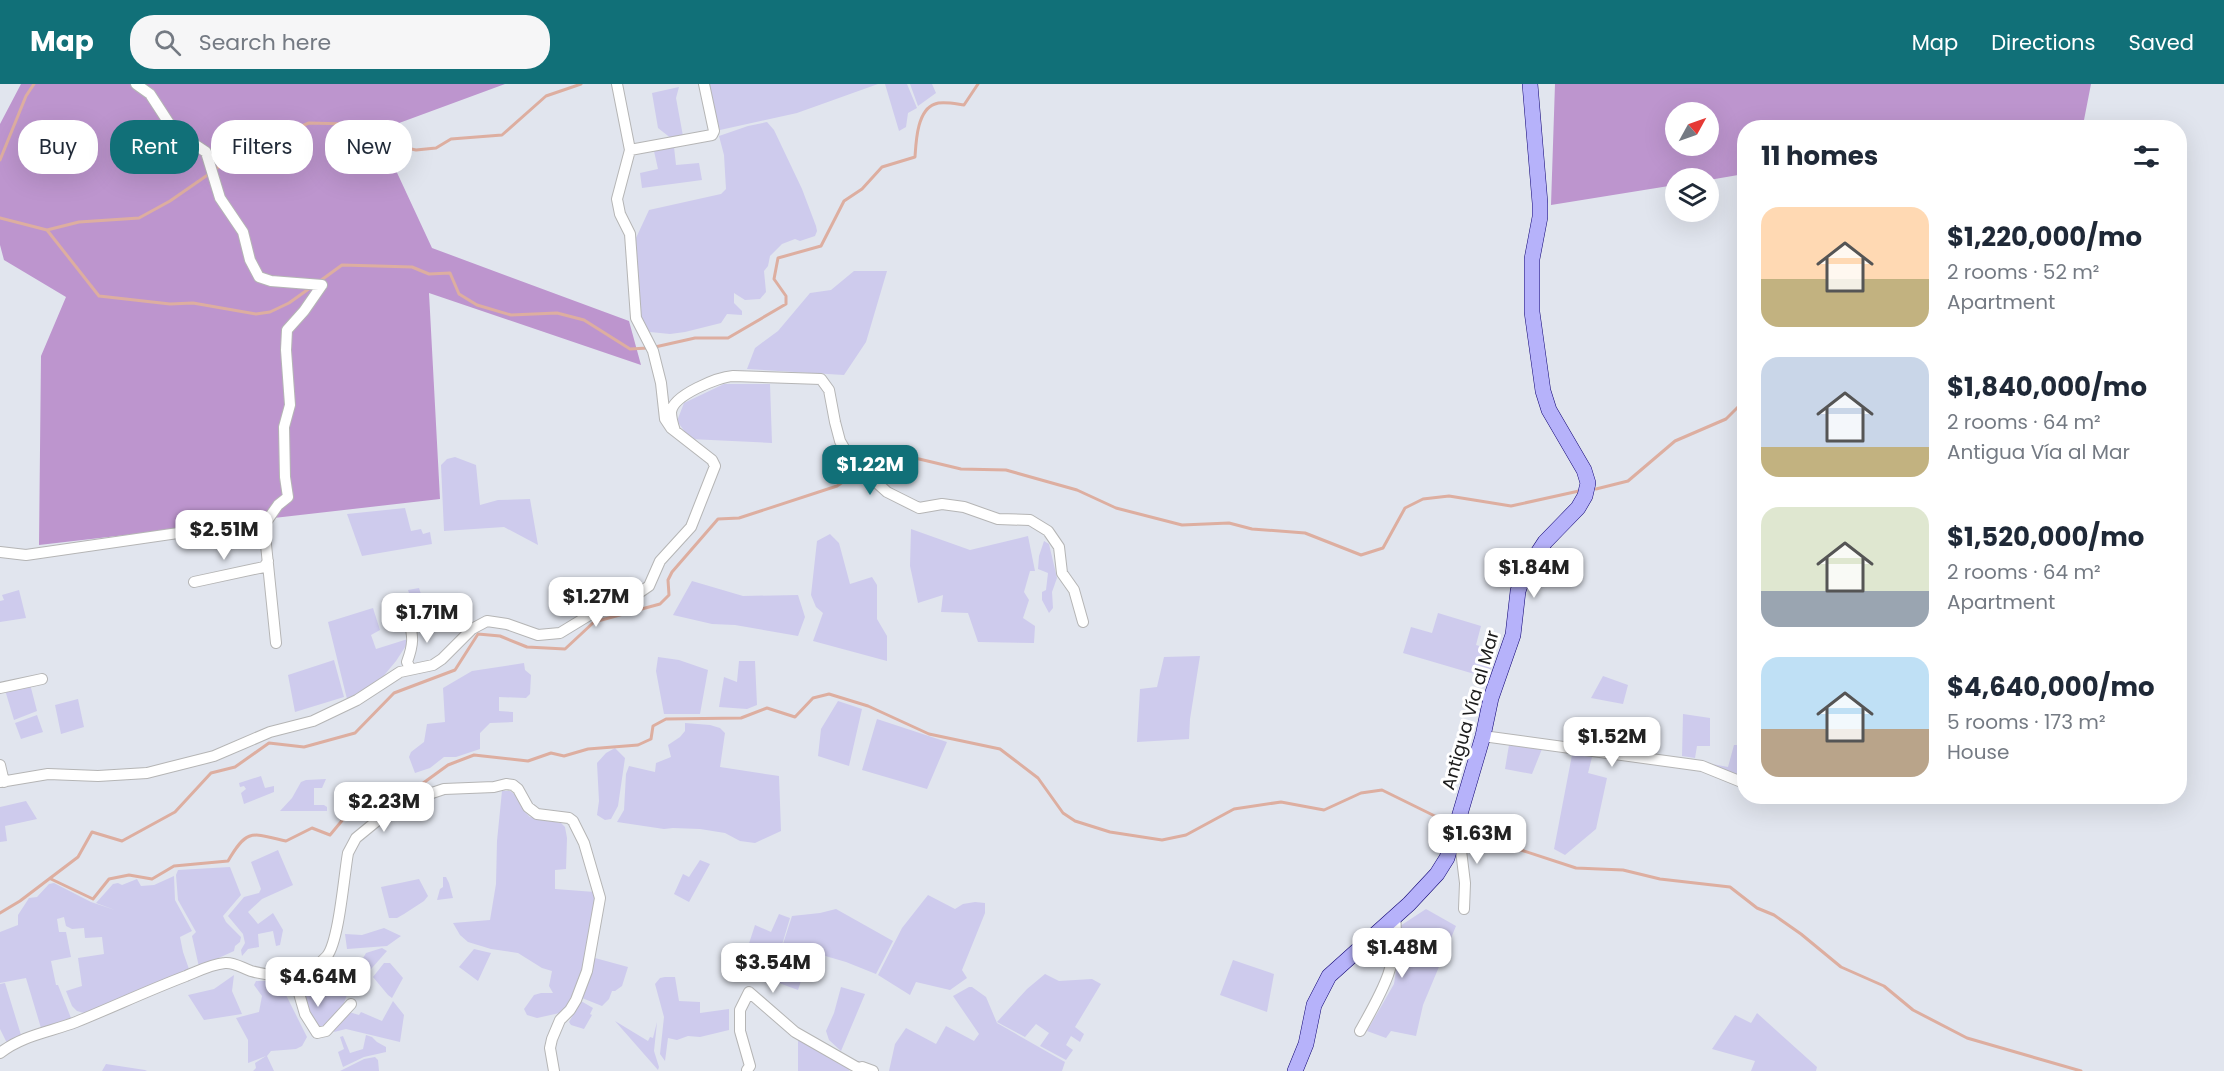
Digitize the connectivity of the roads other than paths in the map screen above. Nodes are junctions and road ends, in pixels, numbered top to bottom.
1 (136, 84) edge
2 (617, 84) edge
3 (704, 84) edge
4 (1530, 84) edge
5 (630, 150) junction
6 (675, 431) junction
7 (264, 525) junction
8 (0, 552) edge
9 (268, 561) junction
10 (194, 582) dead end
11 (414, 615) dead end
12 (1083, 622) dead end
13 (276, 643) dead end
14 (410, 669) junction
15 (42, 679) dead end
16 (0, 688) edge
17 (1483, 736) junction
18 (0, 765) edge
19 (1737, 780) edge
20 (2, 782) edge
21 (1458, 823) junction
22 (1464, 909) dead end
23 (1395, 916) junction
24 (294, 976) junction
25 (351, 1004) dead end
26 (1360, 1031) dead end
27 (0, 1053) edge
28 (747, 1070) edge
29 (554, 1071) edge
30 (873, 1071) edge
31 (1295, 1071) edge

1 - 7 street
2 - 5 street
3 - 5 street
4 - 17 main road, Antigua Vía al Mar
5 - 6 street
6 - 12 street
6 - 14 street
7 - 8 street
7 - 9 street
9 - 10 street
9 - 13 street
11 - 14 street
14 - 20 street
15 - 16 street
17 - 19 street
17 - 21 main road, Antigua Vía al Mar
18 - 20 street
21 - 22 street
21 - 23 main road, Antigua Vía al Mar
23 - 26 street
23 - 31 main road, Antigua Vía al Mar
24 - 25 street
24 - 27 street
24 - 29 street
28 - 30 street

